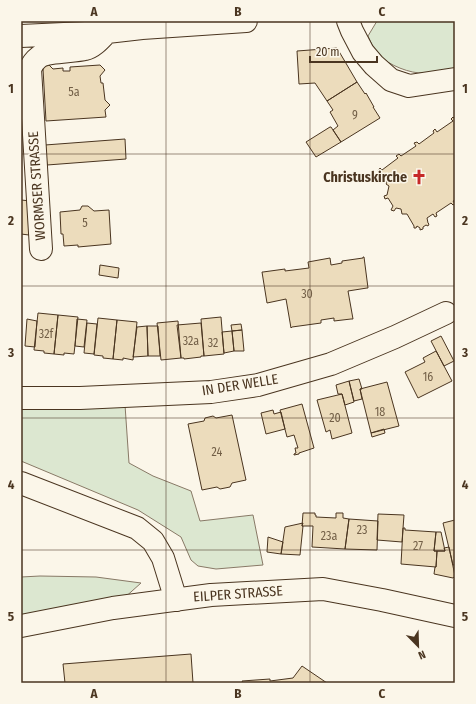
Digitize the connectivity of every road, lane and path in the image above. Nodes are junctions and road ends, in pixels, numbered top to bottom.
1 (246, 21) edge
2 (348, 21) edge
3 (107, 32) junction
4 (21, 36) edge
5 (455, 79) edge
6 (41, 249) dead end
7 (446, 313) dead end
8 (21, 398) edge
9 (21, 483) edge
10 (176, 600) junction
11 (455, 616) edge
12 (21, 626) edge

1 - 3 street
2 - 5 street
3 - 4 street
3 - 6 street, WORMSER STRASSE
7 - 8 street, IN DER WELLE
9 - 10 street
10 - 11 street, EILPER STRASSE
10 - 12 street, EILPER STRASSE

